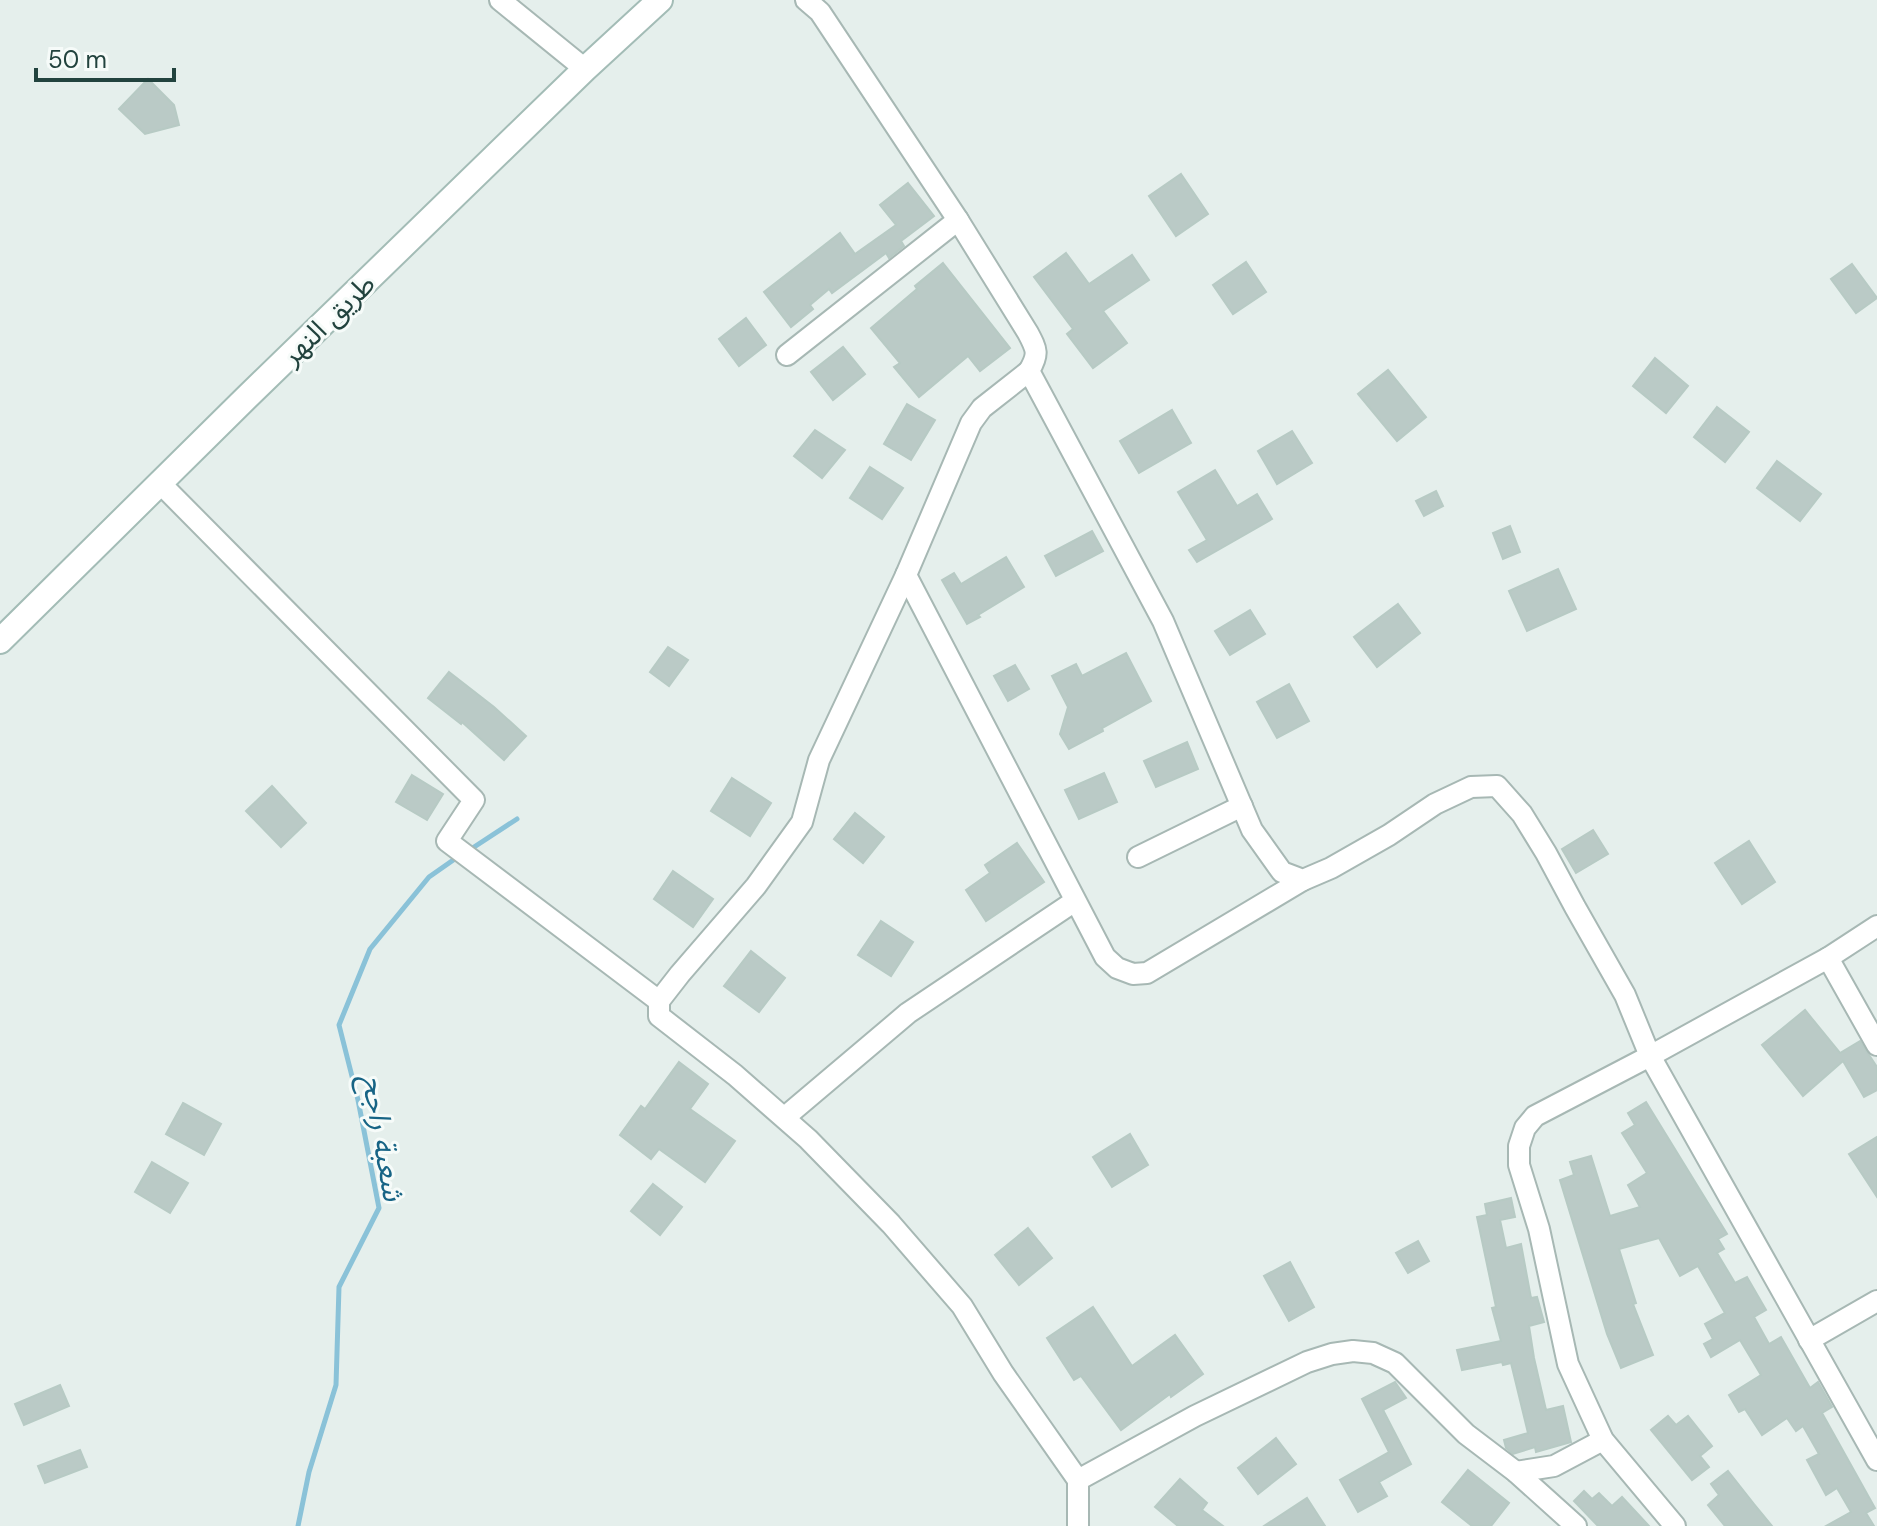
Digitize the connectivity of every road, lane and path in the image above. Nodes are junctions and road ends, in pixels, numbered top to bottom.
1 (500, 0) edge
2 (660, 0) edge
3 (814, 4) edge
4 (585, 69) junction
5 (958, 220) junction
6 (787, 355) dead end
7 (1029, 371) junction
8 (160, 483) junction
9 (906, 575) junction
10 (0, 641) edge
11 (1242, 806) junction
12 (1138, 857) dead end
13 (1303, 880) junction
14 (1075, 901) junction
15 (1877, 926) edge
16 (1828, 958) junction
17 (659, 1001) junction
18 (1877, 1045) edge
19 (1650, 1056) junction
20 (791, 1112) dead end
21 (1877, 1301) edge
22 (1809, 1340) junction
23 (1603, 1440) junction
24 (1877, 1460) edge
25 (1516, 1472) junction
26 (1078, 1480) junction
27 (1078, 1526) edge
28 (1576, 1526) edge
29 (1675, 1526) edge

1 - 4 street
2 - 4 main road, طريق النهر
3 - 5 street
4 - 8 main road, طريق النهر
5 - 6 street
5 - 7 street
7 - 9 street
7 - 11 street
8 - 10 main road, طريق النهر
8 - 17 street
9 - 14 street
9 - 17 street
11 - 12 street
11 - 13 street
13 - 14 street
13 - 19 street
14 - 20 street
15 - 16 street
16 - 18 street
16 - 19 street
17 - 26 street
19 - 22 street
19 - 23 street
21 - 22 street
22 - 24 street
23 - 25 street
23 - 29 street
25 - 26 street
25 - 28 street
26 - 27 street

